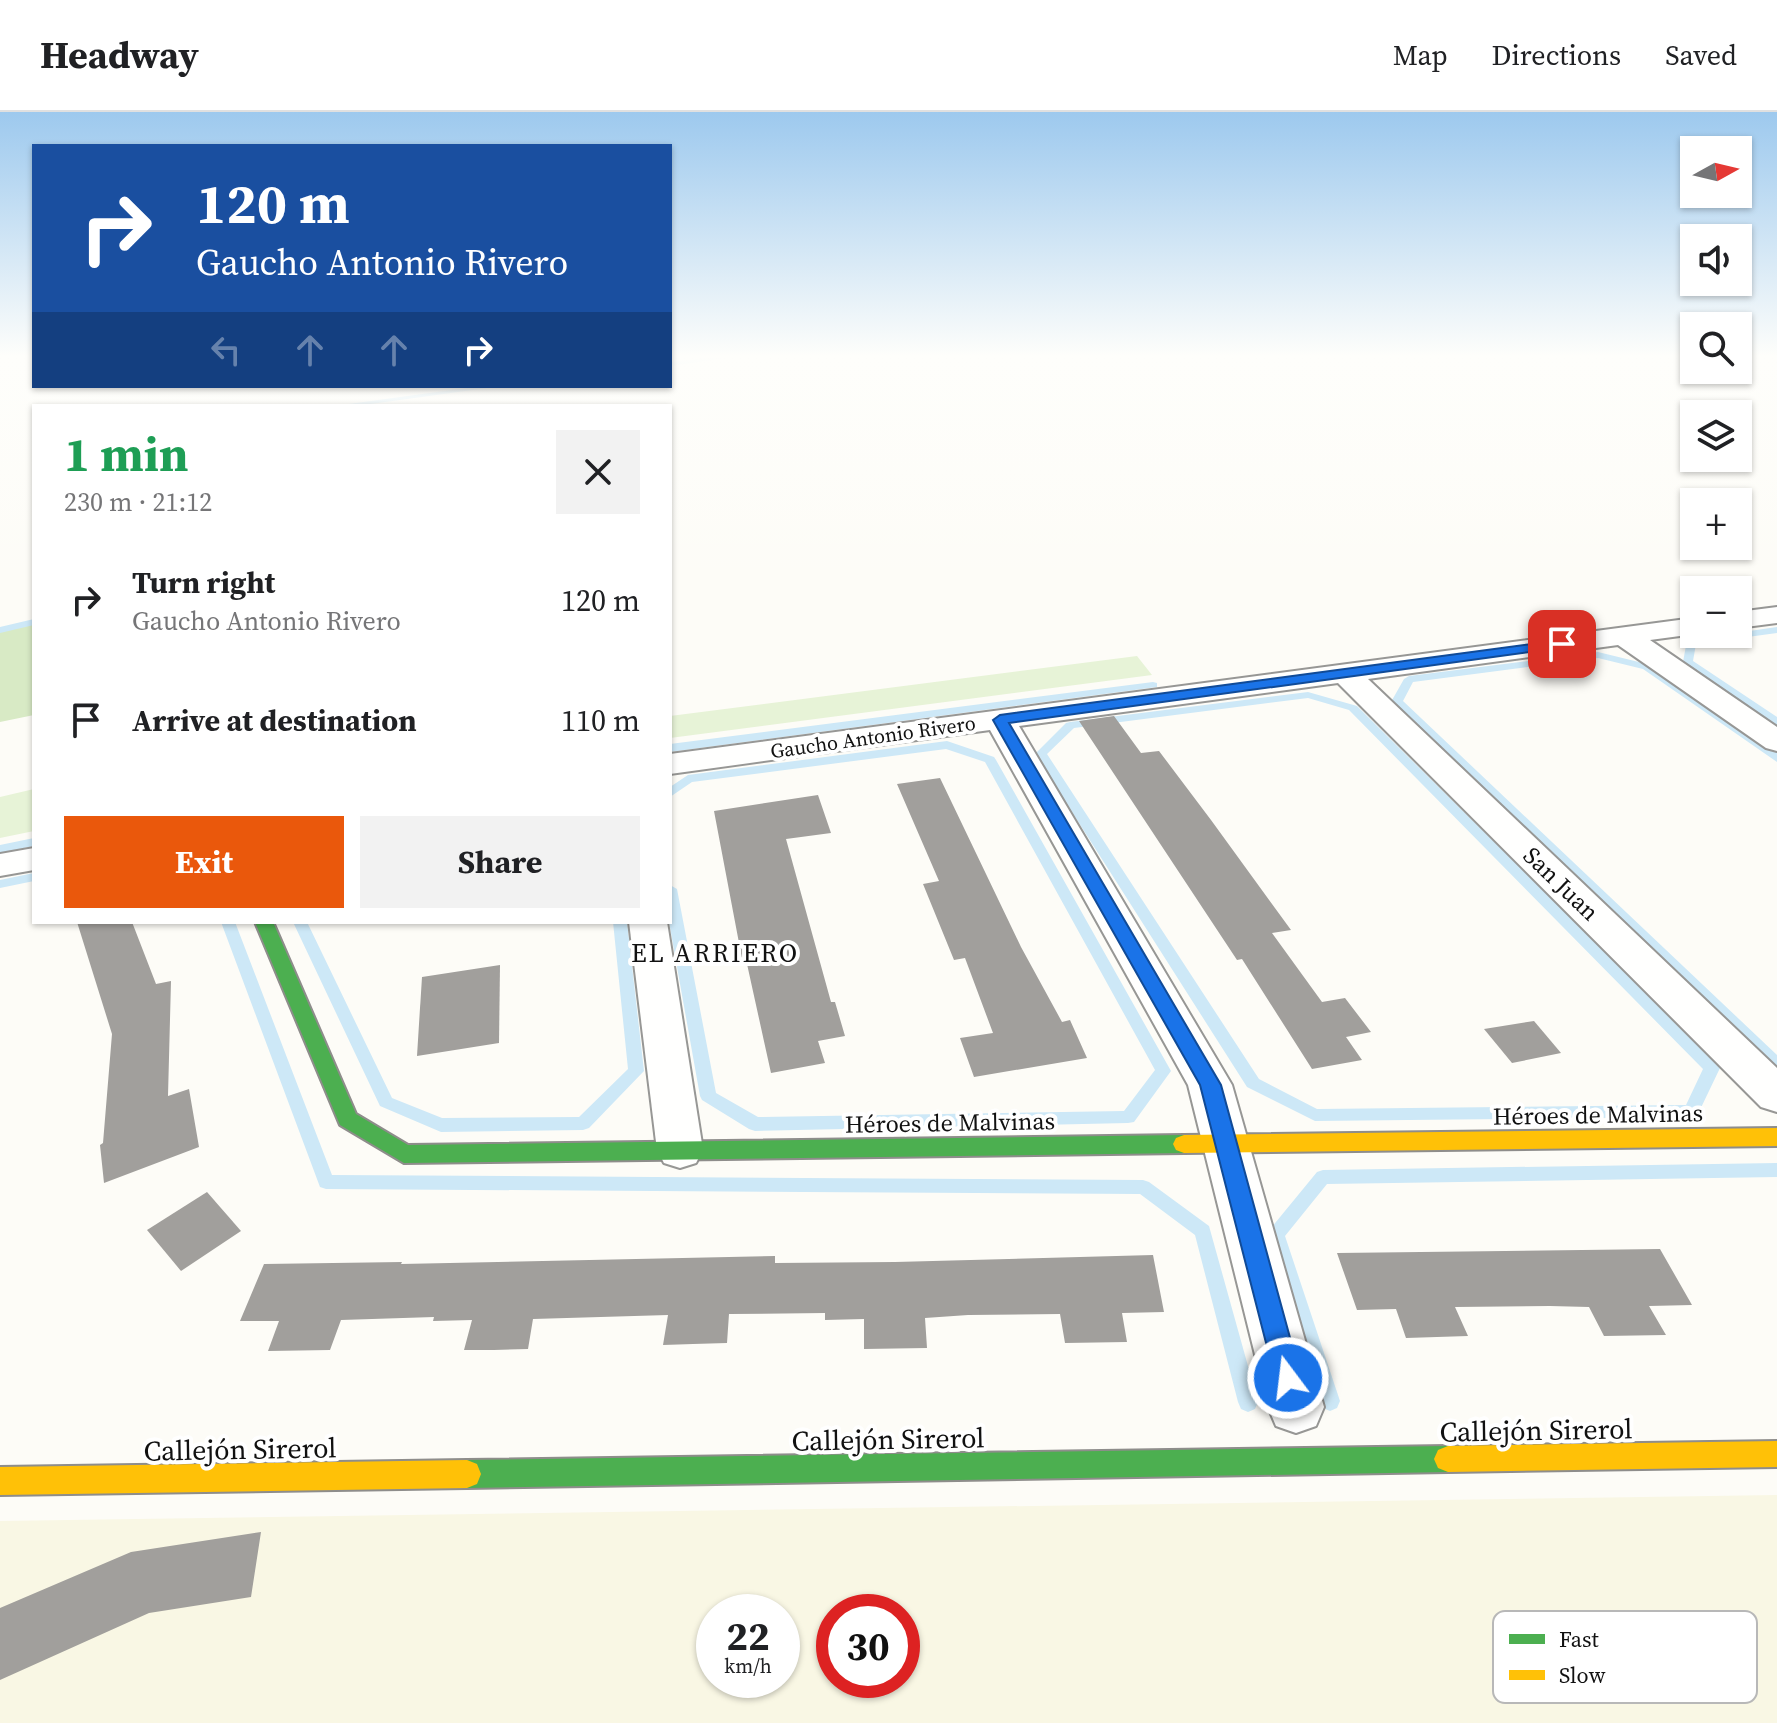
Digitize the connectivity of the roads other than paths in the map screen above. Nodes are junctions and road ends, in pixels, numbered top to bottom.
1 (1777, 615) edge
2 (1752, 618) edge
3 (1680, 628) edge
4 (1623, 635) junction
5 (1345, 673) junction
6 (1000, 720) junction
7 (1777, 741) edge
8 (672, 764) edge
9 (32, 859) edge
10 (0, 865) edge
11 (265, 924) edge
12 (648, 924) edge
13 (1777, 1095) edge
14 (1777, 1137) edge
15 (1225, 1144) junction
16 (680, 1150) junction
17 (1296, 1407) dead end
18 (1777, 1454) edge
19 (0, 1481) edge

1 - 2 street
3 - 4 street, Gaucho Antonio Rivero
4 - 5 street, Gaucho Antonio Rivero
4 - 7 street
5 - 6 street, Gaucho Antonio Rivero
5 - 13 street, San Juan
6 - 8 street, Gaucho Antonio Rivero
6 - 15 street
9 - 10 street
11 - 16 street, Héroes de Malvinas
12 - 16 street
14 - 15 street, Héroes de Malvinas
15 - 16 street, Héroes de Malvinas
15 - 17 street
18 - 19 street, Callejón Sirerol

